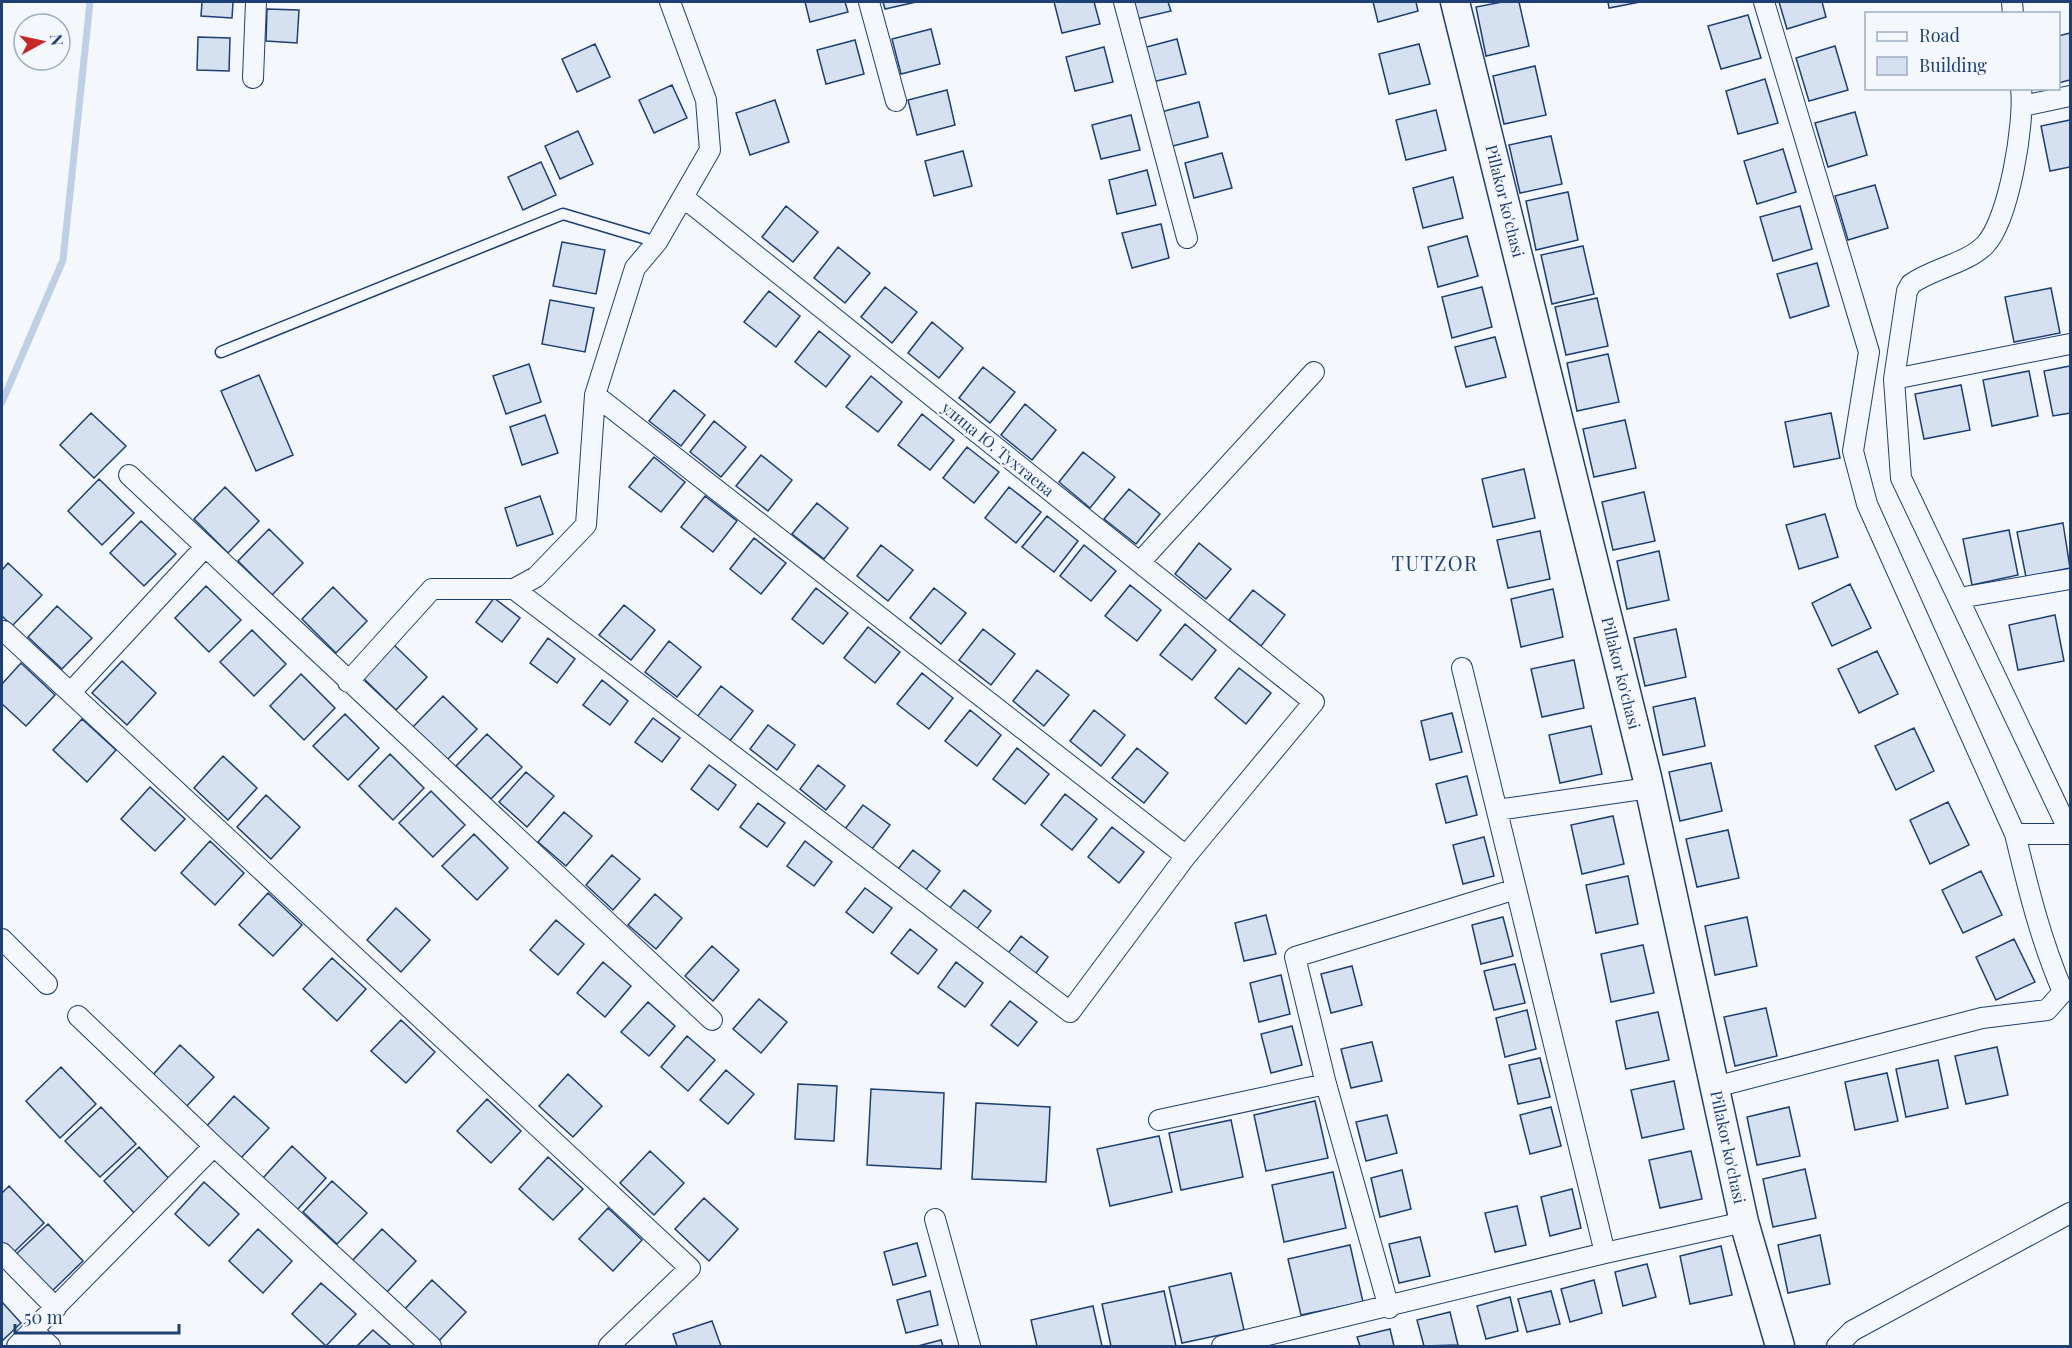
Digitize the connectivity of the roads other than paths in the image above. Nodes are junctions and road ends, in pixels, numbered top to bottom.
1 (256, 2) edge
2 (670, 2) edge
3 (869, 2) edge
4 (1124, 2) edge
5 (1455, 2) edge
6 (1764, 2) edge
7 (253, 78) dead end
8 (2070, 96) edge
9 (2022, 97) edge
10 (896, 100) dead end
11 (683, 197) junction
12 (1187, 238) dead end
13 (657, 242) junction
14 (2070, 344) edge
15 (221, 352) dead end
16 (1314, 372) dead end
17 (1894, 379) junction
18 (595, 394) junction
19 (129, 475) dead end
20 (205, 547) junction
21 (1140, 562) junction
22 (2070, 579) edge
23 (514, 589) junction
24 (1959, 598) junction
25 (4, 631) dead end
26 (1462, 668) dead end
27 (348, 682) junction
28 (71, 692) junction
29 (1649, 788) junction
30 (1497, 810) junction
31 (2070, 833) edge
32 (2015, 834) junction
33 (1186, 856) junction
34 (1516, 889) junction
35 (2, 939) edge
36 (47, 984) dead end
37 (78, 1016) dead end
38 (712, 1020) dead end
39 (1326, 1084) junction
40 (1715, 1087) junction
41 (1159, 1120) dead end
42 (214, 1146) junction
43 (2070, 1213) edge
44 (934, 1219) dead end
45 (1744, 1222) junction
46 (2, 1253) edge
47 (1605, 1253) junction
48 (56, 1308) junction
49 (1389, 1308) junction
50 (33, 1332) junction
51 (17, 1347) edge
52 (50, 1347) edge
53 (431, 1347) edge
54 (609, 1347) edge
55 (969, 1347) edge
56 (1222, 1347) edge
57 (1780, 1347) edge
58 (1837, 1347) edge

1 - 7 street
2 - 11 street
3 - 10 street
4 - 12 street
5 - 29 street, Pillakor ko'chasi
6 - 32 street
8 - 9 street
9 - 17 street
11 - 13 street
11 - 21 street, улица Ю. Тухтаева
13 - 15 lane
13 - 18 street
14 - 17 street
16 - 21 street
17 - 24 street
18 - 23 street
18 - 33 street
19 - 20 street
20 - 27 street
20 - 28 street
21 - 33 street, улица Ю. Тухтаева
22 - 24 street
23 - 27 street
23 - 33 street
24 - 31 street
25 - 28 street
26 - 30 street
27 - 38 street
28 - 54 street
29 - 30 street
29 - 40 street, Pillakor ko'chasi
30 - 34 street
31 - 32 street
32 - 40 street
34 - 39 street
34 - 47 street
35 - 36 street
37 - 42 street
39 - 41 street
39 - 49 street
40 - 45 street, Pillakor ko'chasi
42 - 48 street
42 - 53 street
43 - 58 street
44 - 55 street
45 - 47 street
45 - 57 street, Pillakor ko'chasi
46 - 48 street
47 - 49 street
48 - 50 street
49 - 56 street
50 - 51 street
50 - 52 street

